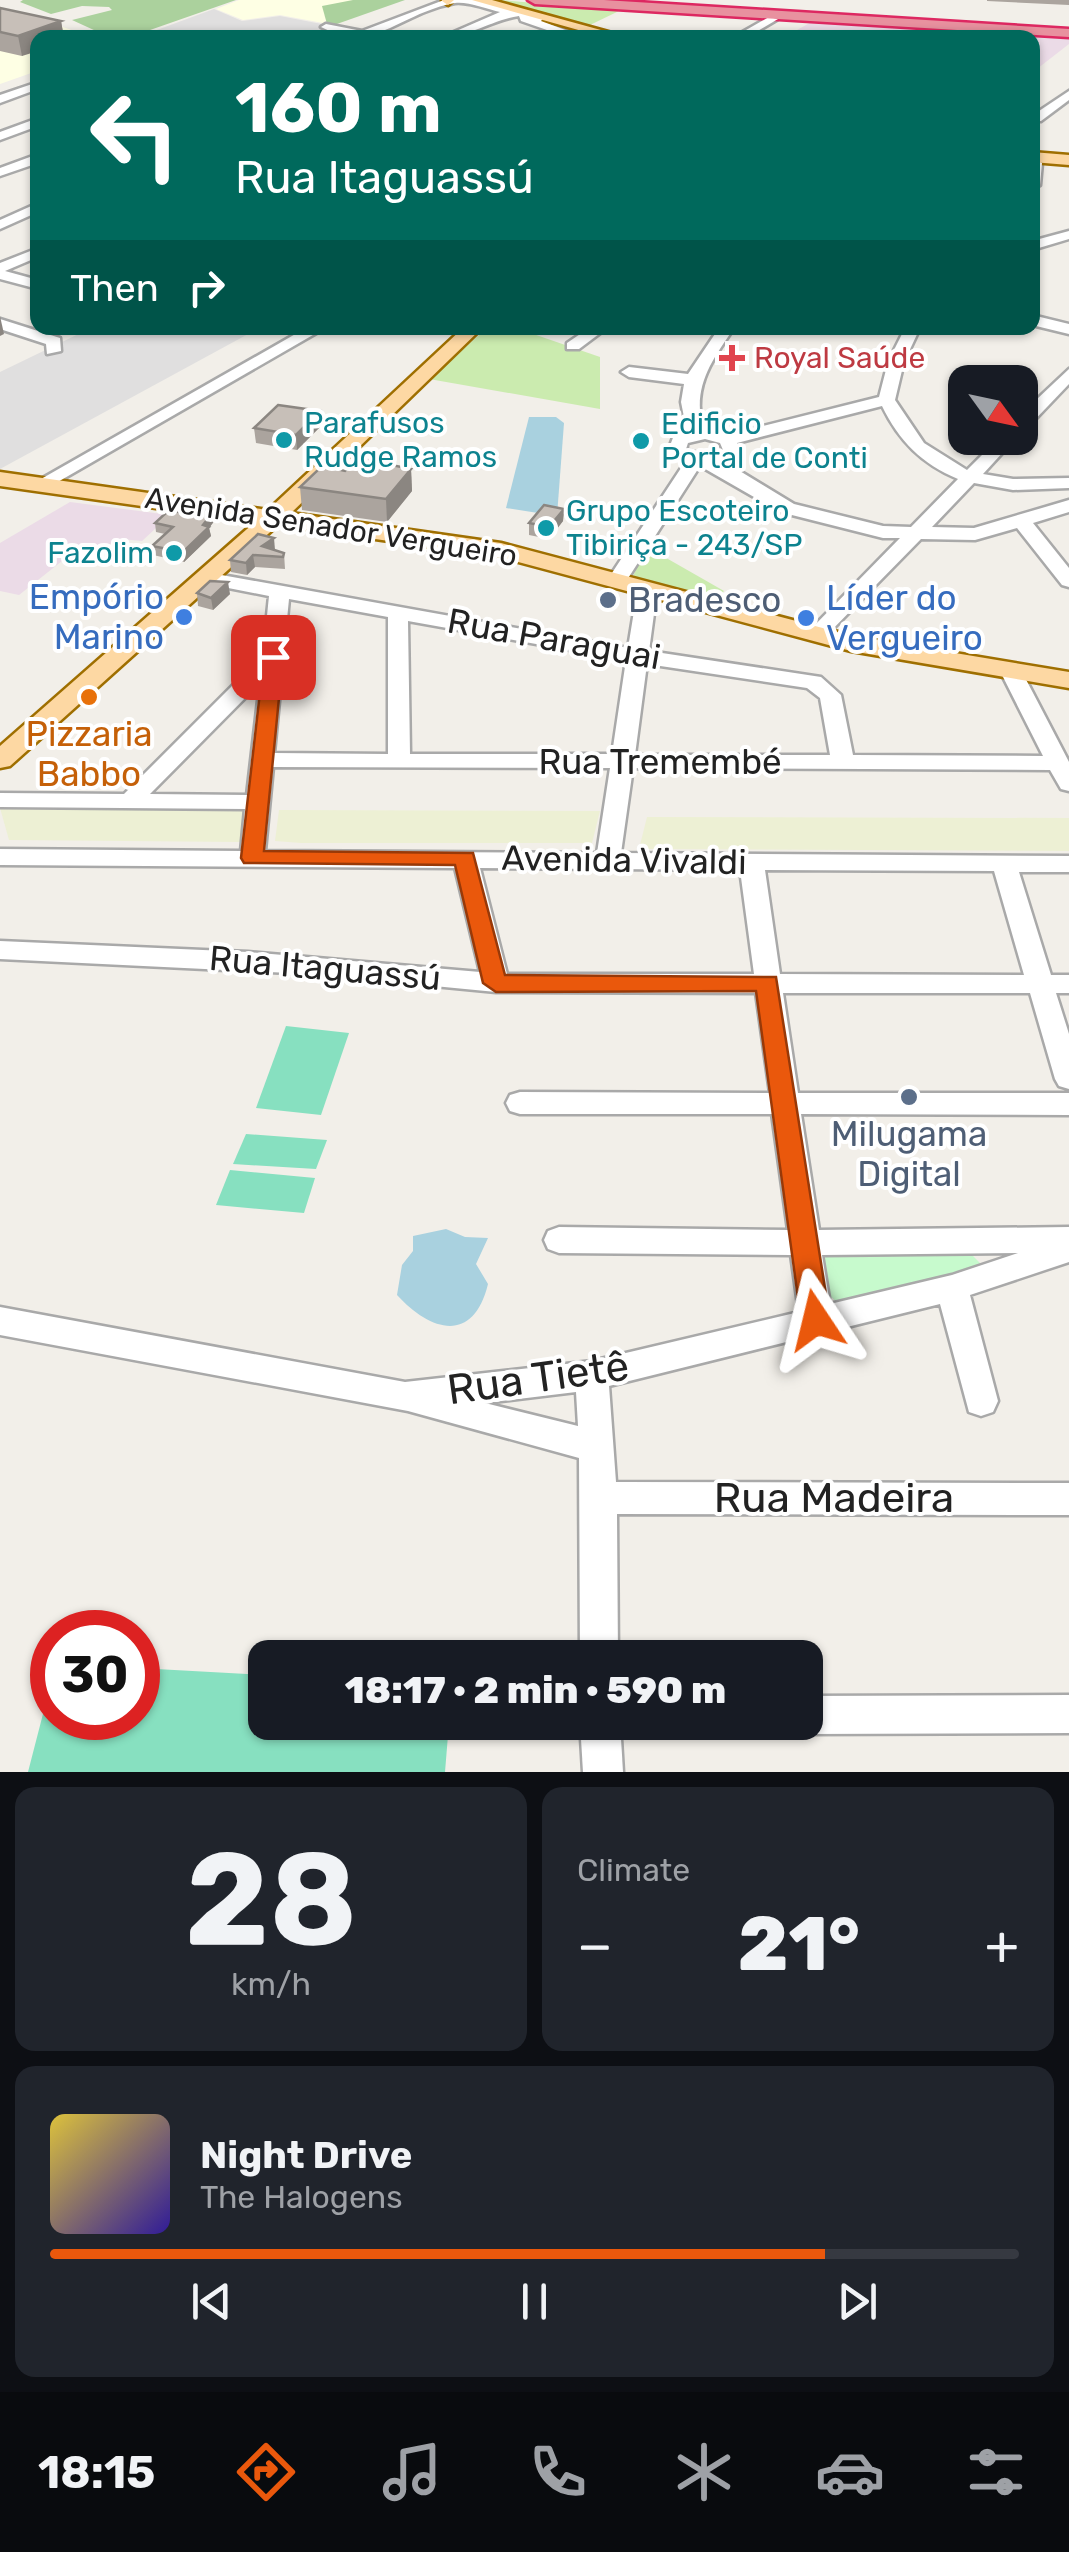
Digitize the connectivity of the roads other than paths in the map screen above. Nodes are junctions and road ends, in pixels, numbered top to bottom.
1 (448, 0) edge
2 (462, 0) edge
3 (478, 0) edge
4 (664, 0) edge
5 (704, 0) edge
6 (805, 0) edge
7 (532, 8) edge
8 (936, 8) dead end
9 (501, 11) junction
10 (748, 14) junction
11 (792, 17) junction
12 (773, 19) junction
13 (1069, 23) edge
14 (544, 26) dead end
15 (326, 27) dead end
16 (337, 30) edge
17 (373, 30) edge
18 (462, 30) edge
19 (534, 30) edge
20 (558, 30) edge
21 (591, 30) edge
22 (593, 30) edge
23 (752, 30) edge
24 (1017, 30) edge
25 (1040, 31) edge
26 (1069, 33) edge
27 (30, 88) edge
28 (1069, 94) edge
29 (2, 97) edge
30 (30, 102) edge
31 (1040, 114) edge
32 (1040, 118) edge
33 (1053, 119) dead end
34 (0, 124) edge
35 (30, 125) edge
36 (19, 129) junction
37 (0, 136) edge
38 (30, 161) edge
39 (1040, 161) edge
40 (1069, 163) edge
41 (0, 172) edge
42 (0, 202) edge
43 (30, 208) edge
44 (30, 211) edge
45 (0, 225) edge
46 (1069, 235) edge
47 (1040, 244) edge
48 (30, 256) edge
49 (0, 271) edge
50 (30, 282) edge
51 (1040, 322) edge
52 (0, 324) edge
53 (30, 328) edge
54 (30, 328) edge
55 (1069, 330) edge
56 (43, 335) edge
57 (304, 335) edge
58 (466, 335) edge
59 (589, 335) edge
60 (722, 335) edge
61 (909, 335) edge
62 (0, 343) edge
63 (573, 346) dead end
64 (1069, 347) edge
65 (52, 352) dead end
66 (262, 358) junction
67 (289, 366) dead end
68 (629, 372) dead end
69 (1067, 377) edge
70 (694, 380) junction
71 (887, 400) junction
72 (1038, 407) edge
73 (696, 434) junction
74 (727, 440) junction
75 (991, 455) edge
76 (702, 460) junction
77 (971, 476) junction
78 (0, 479) edge
79 (1069, 483) edge
80 (43, 484) junction
81 (0, 490) edge
82 (1069, 506) edge
83 (272, 519) junction
84 (1022, 522) junction
85 (916, 535) junction
86 (205, 578) junction
87 (1069, 581) edge
88 (608, 582) junction
89 (280, 591) junction
90 (684, 598) junction
91 (646, 599) junction
92 (398, 610) junction
93 (808, 637) junction
94 (638, 656) junction
95 (273, 657) junction
96 (1014, 677) junction
97 (1069, 680) edge
98 (1069, 688) edge
99 (0, 760) edge
100 (264, 760) junction
101 (399, 760) junction
102 (624, 762) junction
103 (1056, 762) junction
104 (842, 763) junction
105 (1069, 784) edge
106 (0, 800) edge
107 (130, 801) junction
108 (258, 802) junction
109 (0, 857) edge
110 (252, 858) junction
111 (465, 858) junction
112 (608, 859) junction
113 (751, 861) junction
114 (1004, 864) junction
115 (1069, 864) edge
116 (0, 950) edge
117 (496, 983) junction
118 (767, 983) junction
119 (1039, 983) junction
120 (1069, 984) edge
121 (1069, 1079) edge
122 (520, 1103) dead end
123 (782, 1103) junction
124 (1069, 1104) edge
125 (559, 1240) dead end
126 (1069, 1240) edge
127 (975, 1242) junction
128 (802, 1244) junction
129 (1069, 1249) edge
130 (994, 1276) junction
131 (952, 1288) junction
132 (816, 1320) junction
133 (0, 1321) edge
134 (592, 1376) junction
135 (405, 1397) junction
136 (981, 1402) dead end
137 (594, 1446) junction
138 (599, 1498) junction
139 (1069, 1498) edge
140 (600, 1640) edge
141 (823, 1714) edge
142 (1069, 1714) edge
143 (601, 1740) edge
144 (602, 1772) edge

1 - 17 street
2 - 9 street
3 - 22 main road
4 - 13 highway
5 - 13 highway
6 - 8 highway
7 - 9 street
7 - 10 highway
7 - 21 street
9 - 18 street
9 - 20 street
10 - 11 highway
10 - 12 highway
11 - 12 highway
11 - 24 highway
12 - 23 street
14 - 19 street
15 - 16 street
25 - 26 highway
27 - 29 street
28 - 31 street
29 - 30 street
32 - 33 street
34 - 36 street
35 - 36 street
36 - 37 street
38 - 41 street
39 - 40 main road
42 - 43 street
44 - 45 street
46 - 47 street
48 - 49 street
49 - 50 street
51 - 55 street
52 - 53 street
54 - 62 street
55 - 64 street
56 - 65 street
57 - 66 street
58 - 83 main road
59 - 63 street
60 - 70 street
61 - 71 street
66 - 67 street
66 - 80 street
68 - 70 street
69 - 72 street
70 - 73 street
71 - 74 street
71 - 77 street
73 - 74 street
73 - 76 street
74 - 76 street
75 - 77 street
76 - 85 street
76 - 88 street
77 - 79 street
77 - 85 street
78 - 80 main road, Avenida Senador Vergueiro
80 - 83 main road, Avenida Senador Vergueiro
81 - 83 main road, Avenida Senador Vergueiro
82 - 84 street
83 - 86 main road
83 - 88 main road, Avenida Senador Vergueiro
84 - 85 street
84 - 87 street
85 - 93 street
86 - 89 street, Rua Paraguai
86 - 99 main road
88 - 90 main road, Avenida Senador Vergueiro
88 - 91 main road, Avenida Senador Vergueiro
89 - 92 street, Rua Paraguai
89 - 95 street
90 - 91 main road
90 - 93 main road, Avenida Senador Vergueiro
91 - 93 main road, Avenida Senador Vergueiro
91 - 94 street
92 - 94 street, Rua Paraguai
92 - 101 street
93 - 96 main road, Avenida Senador Vergueiro
94 - 102 street
94 - 104 street, Rua Paraguai
95 - 100 street
95 - 107 street
96 - 97 main road, Avenida Senador Vergueiro
96 - 98 main road, Avenida Senador Vergueiro
96 - 103 street
100 - 101 street, Rua Tremembé
100 - 108 street
101 - 102 street, Rua Tremembé
102 - 104 street, Rua Tremembé
102 - 112 street
103 - 104 street, Rua Tremembé
103 - 105 street
106 - 107 street
107 - 108 street
108 - 110 street
109 - 110 street, Avenida Vivaldi
110 - 111 street, Avenida Vivaldi
111 - 112 street, Avenida Vivaldi
111 - 117 street
112 - 113 street, Avenida Vivaldi
113 - 114 street, Avenida Vivaldi
113 - 118 street
114 - 115 street, Avenida Vivaldi
114 - 119 street
116 - 117 street, Rua Itaguassú
117 - 118 street, Rua Itaguassú
118 - 119 street, Rua Itaguassú
118 - 123 street
119 - 120 street, Rua Itaguassú
119 - 121 street
122 - 123 street
123 - 124 street
123 - 128 street
125 - 128 street
126 - 127 street
127 - 128 street
127 - 130 street
128 - 132 street
129 - 130 street, Rua Tietê
130 - 131 street, Rua Tietê
131 - 132 street, Rua Tietê
131 - 136 street
132 - 134 street, Rua Tietê
133 - 135 street, Rua Tietê
134 - 135 street, Rua Tietê
134 - 137 street
135 - 137 street
137 - 138 street
138 - 139 street, Rua Madeira
138 - 140 street
141 - 142 street
143 - 144 street

